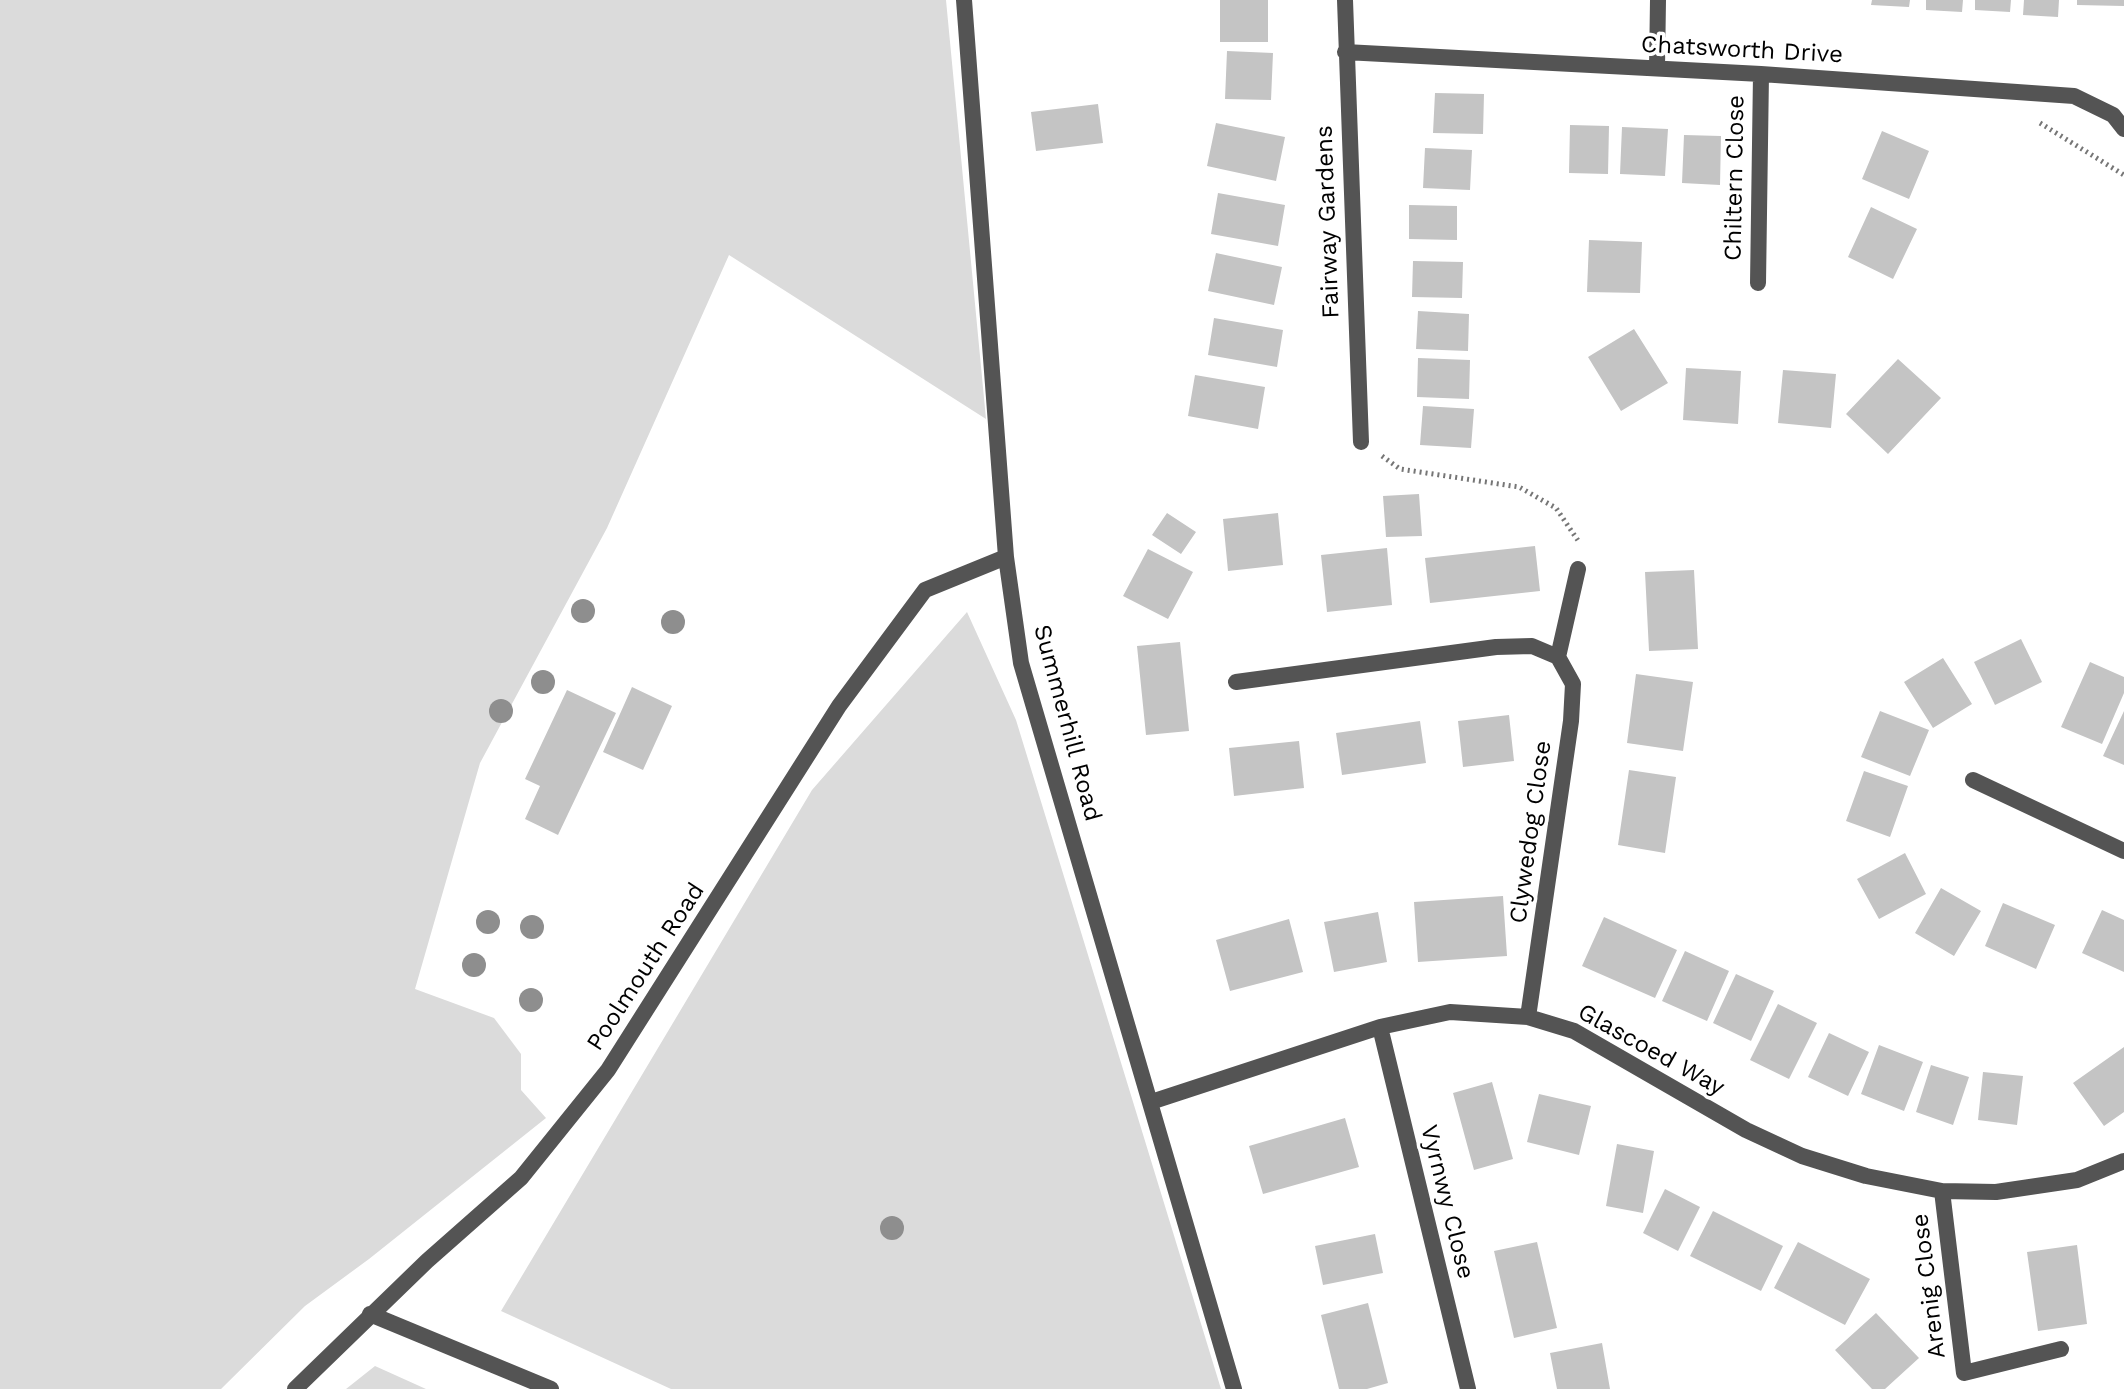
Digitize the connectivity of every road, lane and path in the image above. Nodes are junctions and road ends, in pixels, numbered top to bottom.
1 (964, 0) edge
2 (1345, 0) edge
3 (1658, 0) edge
4 (1345, 52) junction
5 (1657, 68) junction
6 (1761, 74) junction
7 (2035, 120) dead end
8 (2124, 129) edge
9 (2124, 175) edge
10 (1758, 283) dead end
11 (1361, 442) joint
12 (1006, 557) junction
13 (1578, 569) joint
14 (1558, 657) junction
15 (1236, 682) dead end
16 (1973, 780) dead end
17 (2124, 851) edge
18 (1528, 1017) junction
19 (1380, 1027) junction
20 (1151, 1102) junction
21 (2124, 1161) edge
22 (1942, 1191) junction
23 (370, 1314) junction
24 (2061, 1349) dead end
25 (295, 1389) edge
26 (551, 1389) edge
27 (1234, 1389) edge
28 (1468, 1389) edge

1 - 12 street, Summerhill Road
2 - 4 street, Fairway Gardens
3 - 5 street
4 - 5 street, Chatsworth Drive
4 - 11 street, Fairway Gardens
5 - 6 street, Chatsworth Drive
6 - 8 street, Chatsworth Drive
6 - 10 street, Chiltern Close
7 - 9 path
11 - 13 path
12 - 20 street, Summerhill Road
12 - 23 street, Poolmouth Road
13 - 14 street
14 - 15 street
14 - 18 street, Clywedog Close
16 - 17 street
18 - 19 street, Glascoed Way
18 - 22 street, Glascoed Way
19 - 20 street, Glascoed Way
19 - 28 street, Vyrnwy Close
20 - 27 street, Summerhill Road
21 - 22 street, Glascoed Way
22 - 24 street, Arenig Close
23 - 25 street, Poolmouth Road
23 - 26 street

